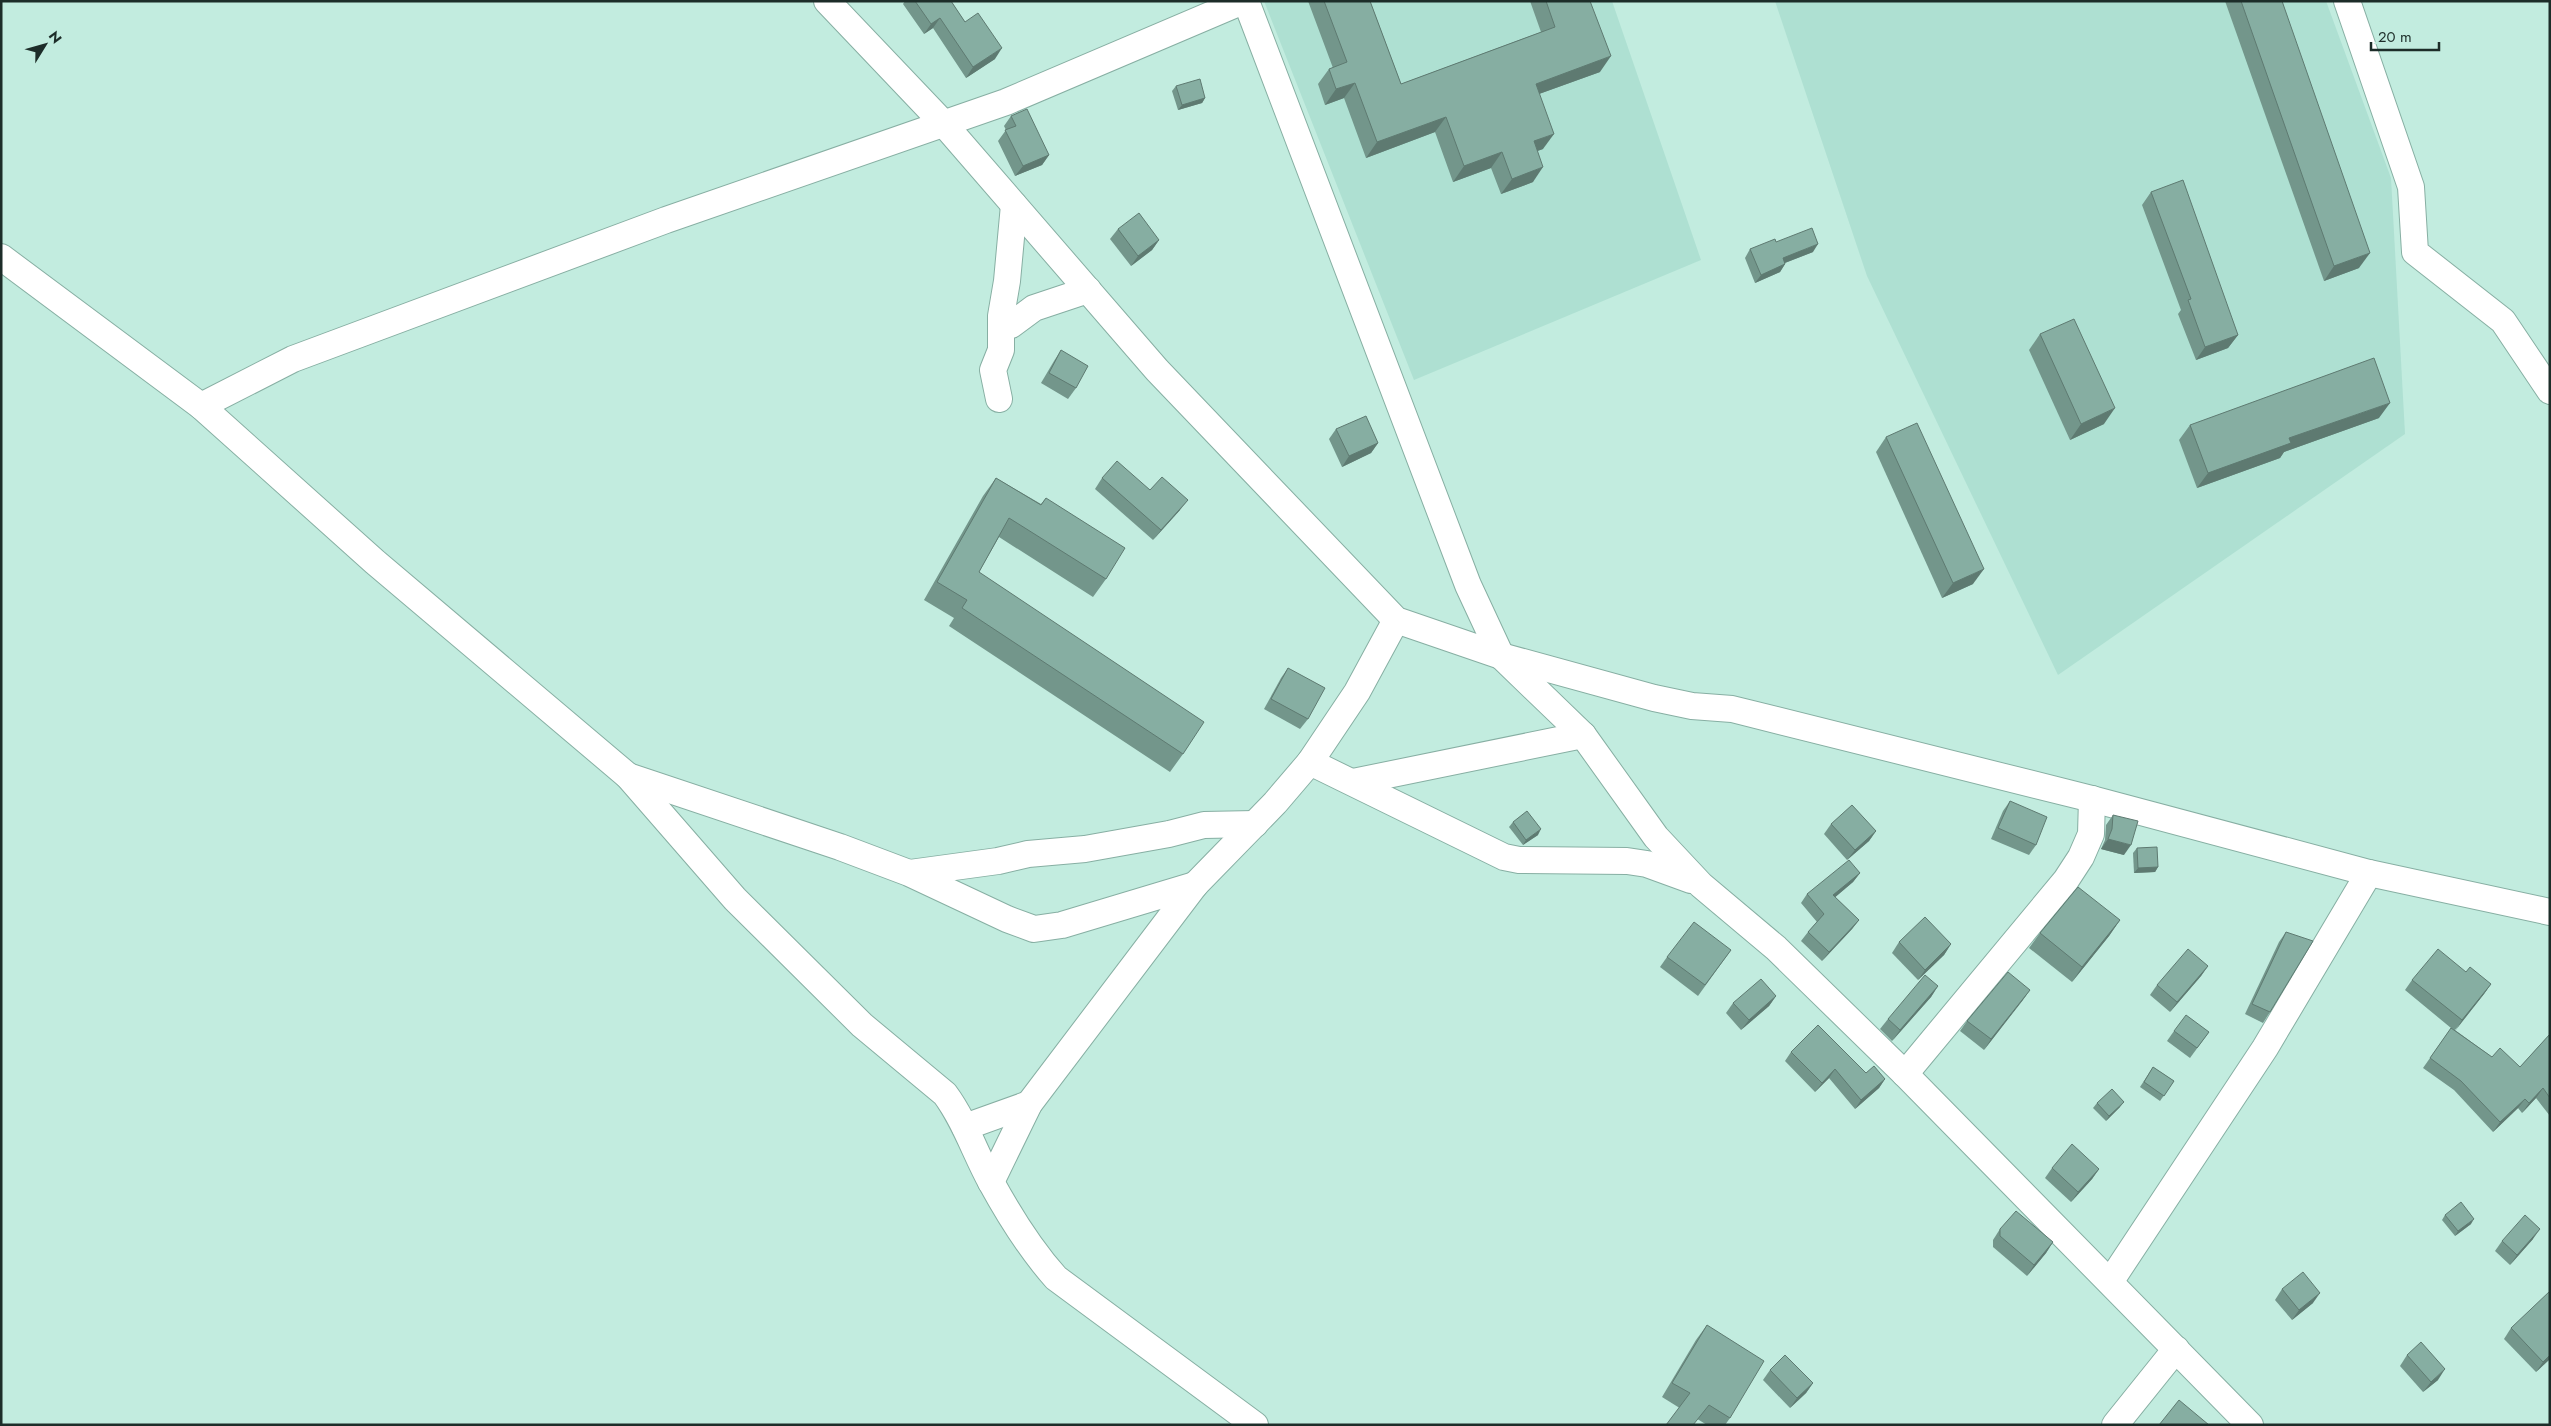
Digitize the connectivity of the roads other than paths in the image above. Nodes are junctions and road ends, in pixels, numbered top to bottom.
1 (827, 1) edge
2 (1245, 1) edge
3 (2348, 1) edge
4 (944, 124) junction
5 (1014, 205) junction
6 (1, 257) edge
7 (1088, 290) junction
8 (1002, 328) junction
9 (2550, 391) edge
10 (999, 400) dead end
11 (201, 406) junction
12 (1396, 620) junction
13 (1501, 656) junction
14 (1583, 735) junction
15 (1310, 762) junction
16 (628, 776) junction
17 (1353, 782) junction
18 (2092, 799) junction
19 (1255, 824) junction
20 (2369, 873) junction
21 (909, 874) junction
22 (1195, 885) junction
23 (1701, 885) junction
24 (2550, 912) edge
25 (1905, 1074) junction
26 (1029, 1104) junction
27 (965, 1127) junction
28 (991, 1182) junction
29 (2110, 1282) junction
30 (2176, 1350) junction
31 (1255, 1425) edge
32 (2115, 1425) edge
33 (2250, 1425) edge

1 - 4 street
2 - 4 street
2 - 13 street
3 - 9 street
4 - 5 street
4 - 11 street
5 - 7 street
5 - 8 street
6 - 11 street
7 - 8 street
7 - 12 street
8 - 10 street
11 - 16 street
12 - 13 street
12 - 15 street
13 - 14 street
13 - 18 street
14 - 17 street
14 - 23 street
15 - 17 street
15 - 19 street
16 - 21 street
16 - 27 street
17 - 23 street
18 - 20 street
18 - 25 street
19 - 21 street
19 - 22 street
20 - 24 street
20 - 29 street
21 - 22 street
22 - 26 street
23 - 25 street
25 - 29 street
26 - 27 street
26 - 28 street
27 - 28 street
28 - 31 street
29 - 30 street
30 - 32 street
30 - 33 street

